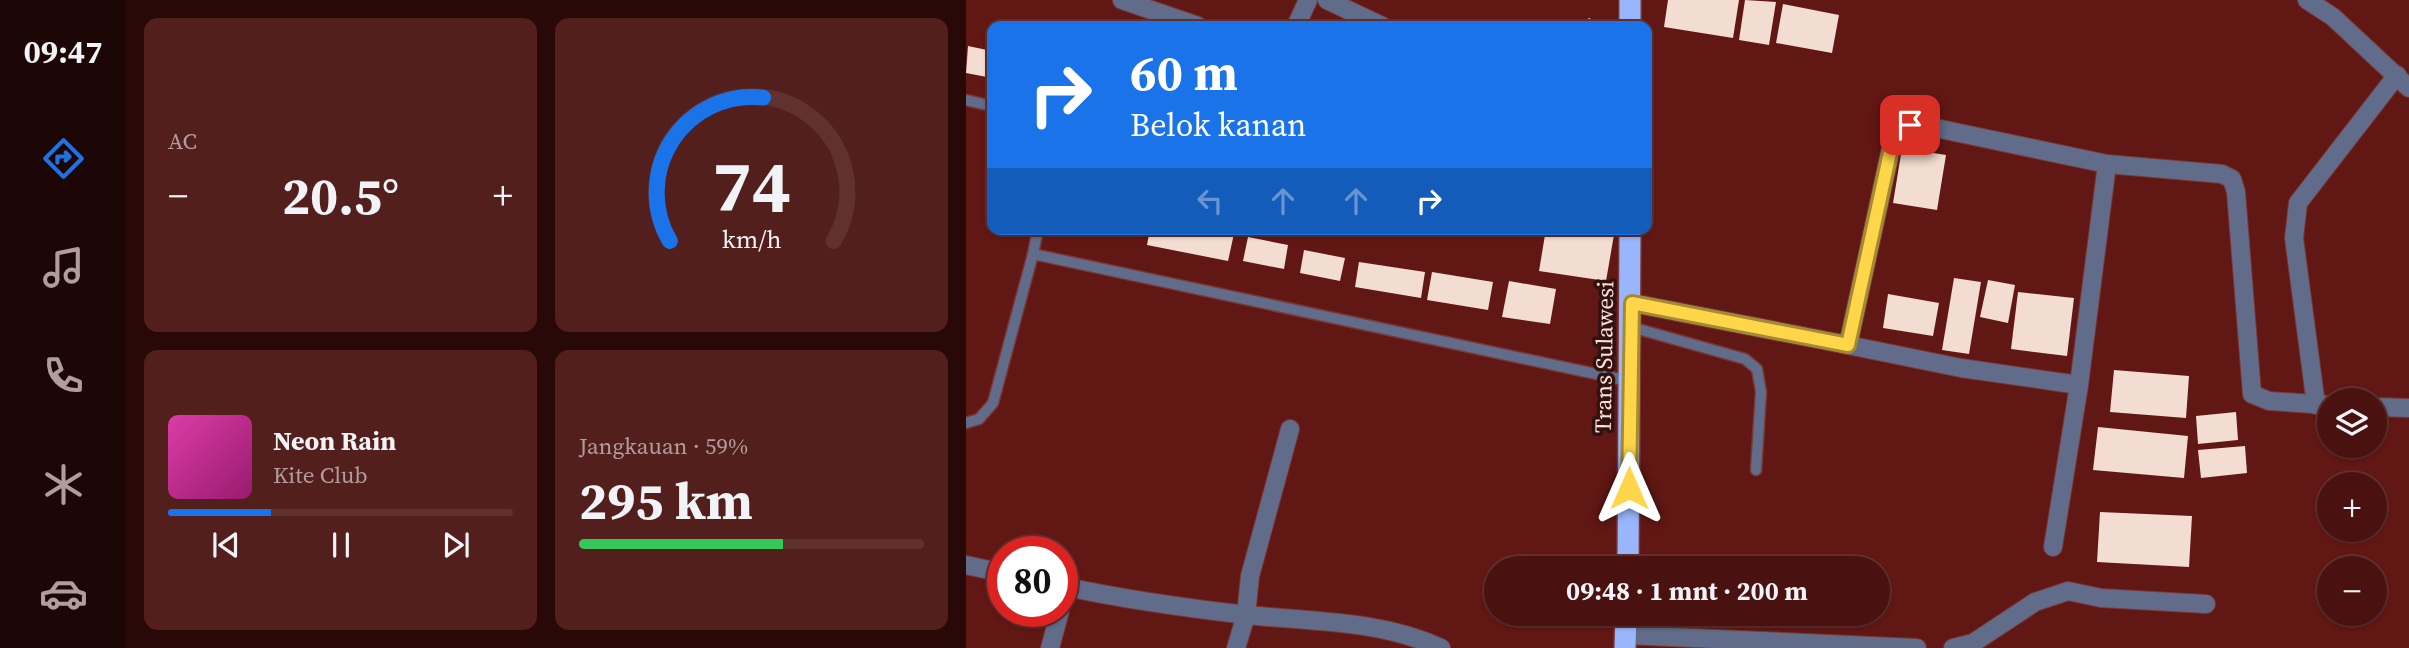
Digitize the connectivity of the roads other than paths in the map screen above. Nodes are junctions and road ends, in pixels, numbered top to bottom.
1 (1122, 0) edge
2 (1308, 0) edge
3 (1327, 0) edge
4 (1630, 0) edge
5 (2307, 0) edge
6 (1183, 21) edge
7 (1298, 21) edge
8 (1371, 21) edge
9 (1630, 21) edge
10 (2403, 82) edge
11 (966, 100) edge
12 (987, 105) edge
13 (2107, 164) junction
14 (1037, 235) edge
15 (1630, 235) edge
16 (1033, 254) junction
17 (1632, 303) junction
18 (1631, 327) junction
19 (1848, 345) junction
20 (1629, 381) junction
21 (2080, 385) junction
22 (2320, 388) edge
23 (2317, 405) edge
24 (2387, 407) edge
25 (2409, 408) edge
26 (966, 423) edge
27 (1290, 429) dead end
28 (1756, 470) dead end
29 (2053, 547) dead end
30 (1628, 556) edge
31 (967, 566) edge
32 (987, 570) edge
33 (1078, 594) edge
34 (2206, 604) dead end
35 (1246, 615) junction
36 (1056, 627) edge
37 (1626, 633) edge
38 (1050, 648) edge
39 (1236, 648) edge
40 (1441, 648) edge
41 (1917, 648) edge
42 (1953, 648) edge

1 - 6 street
2 - 7 street
3 - 8 street
4 - 9 highway
5 - 10 street
10 - 22 street
11 - 12 lane
13 - 19 street
13 - 21 street
13 - 23 street
14 - 16 lane
15 - 17 highway, Trans Sulawesi
16 - 20 lane
16 - 26 lane
17 - 18 highway, Trans Sulawesi
17 - 19 street
18 - 20 highway, Trans Sulawesi
18 - 28 lane
19 - 21 street
20 - 30 highway, Trans Sulawesi
21 - 29 street
24 - 25 street
27 - 35 street
31 - 32 street
33 - 35 street
34 - 42 street
35 - 39 street
35 - 40 street
36 - 38 street
37 - 41 street

